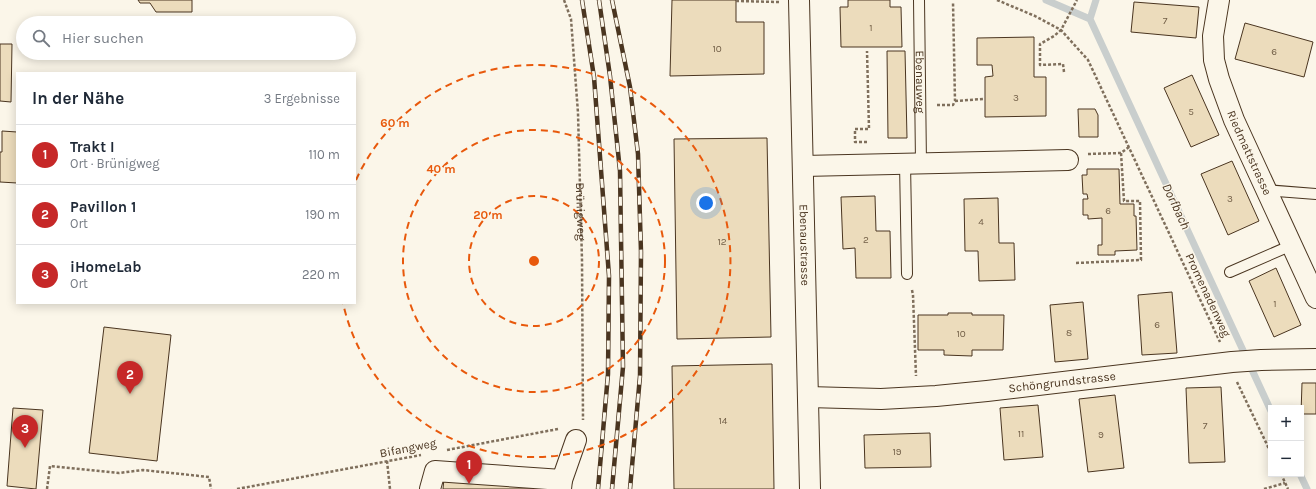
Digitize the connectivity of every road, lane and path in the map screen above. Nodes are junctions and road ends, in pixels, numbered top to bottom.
1 (564, 0) edge
2 (920, 0) edge
3 (997, 0) edge
4 (1077, 0) edge
5 (1219, 0) edge
6 (736, 1) dead end
7 (799, 1) edge
8 (953, 2) dead end
9 (1061, 30) junction
10 (867, 51) dead end
11 (1064, 72) dead end
12 (983, 99) dead end
13 (955, 101) junction
14 (920, 106) junction
15 (870, 142) dead end
16 (1129, 147) junction
17 (1121, 153) junction
18 (1068, 160) joint
19 (913, 163) junction
20 (803, 166) junction
21 (1266, 190) junction
22 (1316, 194) edge
23 (1292, 245) junction
24 (1076, 263) dead end
25 (1230, 272) dead end
26 (907, 274) joint
27 (1316, 298) edge
28 (1316, 359) edge
29 (1230, 362) junction
30 (916, 377) dead end
31 (808, 397) junction
32 (559, 428) dead end
33 (579, 432) joint
34 (1268, 447) edge
35 (442, 451) dead end
36 (426, 454) dead end
37 (387, 461) junction
38 (1282, 477) edge
39 (1285, 483) junction
40 (561, 484) edge
41 (47, 489) edge
42 (211, 489) edge
43 (237, 489) edge
44 (390, 489) edge
45 (430, 489) edge
46 (810, 489) edge
47 (1264, 489) edge
48 (1288, 489) edge

1 - 33 path, Brünigweg
2 - 14 lane, Ebenauweg
3 - 9 path, Promenadenweg
4 - 9 path
5 - 21 street, Riedmattstrasse
6 - 7 path
7 - 20 street, Ebenaustrasse
8 - 13 path
9 - 11 path
9 - 16 path, Promenadenweg
10 - 15 path
12 - 13 path
13 - 14 path
14 - 19 lane, Ebenauweg
16 - 17 path
16 - 29 path, Promenadenweg
17 - 18 path
17 - 24 path
18 - 19 street
19 - 20 street
19 - 26 lane, Ebenauweg
20 - 31 street, Ebenaustrasse
21 - 22 lane
21 - 23 street, Riedmattstrasse
23 - 25 lane
23 - 27 street, Riedmattstrasse
26 - 30 path
28 - 29 street, Schöngrundstrasse
29 - 31 street, Schöngrundstrasse
29 - 34 path, Promenadenweg
31 - 46 street, Ebenaustrasse
32 - 35 path, Bifangweg
33 - 40 street
36 - 37 path, Bifangweg
37 - 43 path, Bifangweg
37 - 44 path
38 - 39 path
39 - 47 path
39 - 48 path
40 - 45 street
41 - 42 path

